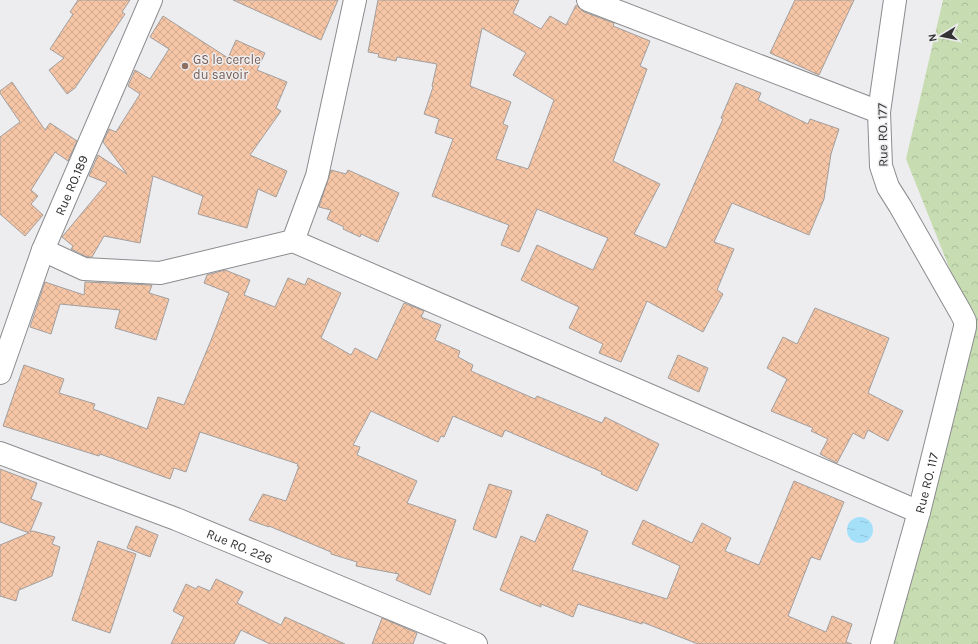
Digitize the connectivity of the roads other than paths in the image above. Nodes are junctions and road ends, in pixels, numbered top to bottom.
1 (151, 0) edge
2 (355, 0) edge
3 (588, 0) edge
4 (895, 0) edge
5 (879, 112) junction
6 (293, 241) junction
7 (43, 250) junction
8 (965, 321) joint
9 (0, 373) edge
10 (0, 453) edge
11 (918, 512) junction
12 (476, 644) edge
13 (882, 644) edge

1 - 7 street, Rue RO.189
2 - 6 street
3 - 5 street
4 - 5 street, Rue RO. 177
5 - 8 street, Rue RO. 177
6 - 7 street
6 - 11 street
7 - 9 street, Rue RO.189
8 - 11 street, Rue RO. 117
10 - 12 street, Rue RO. 226
11 - 13 street, Rue RO. 117

